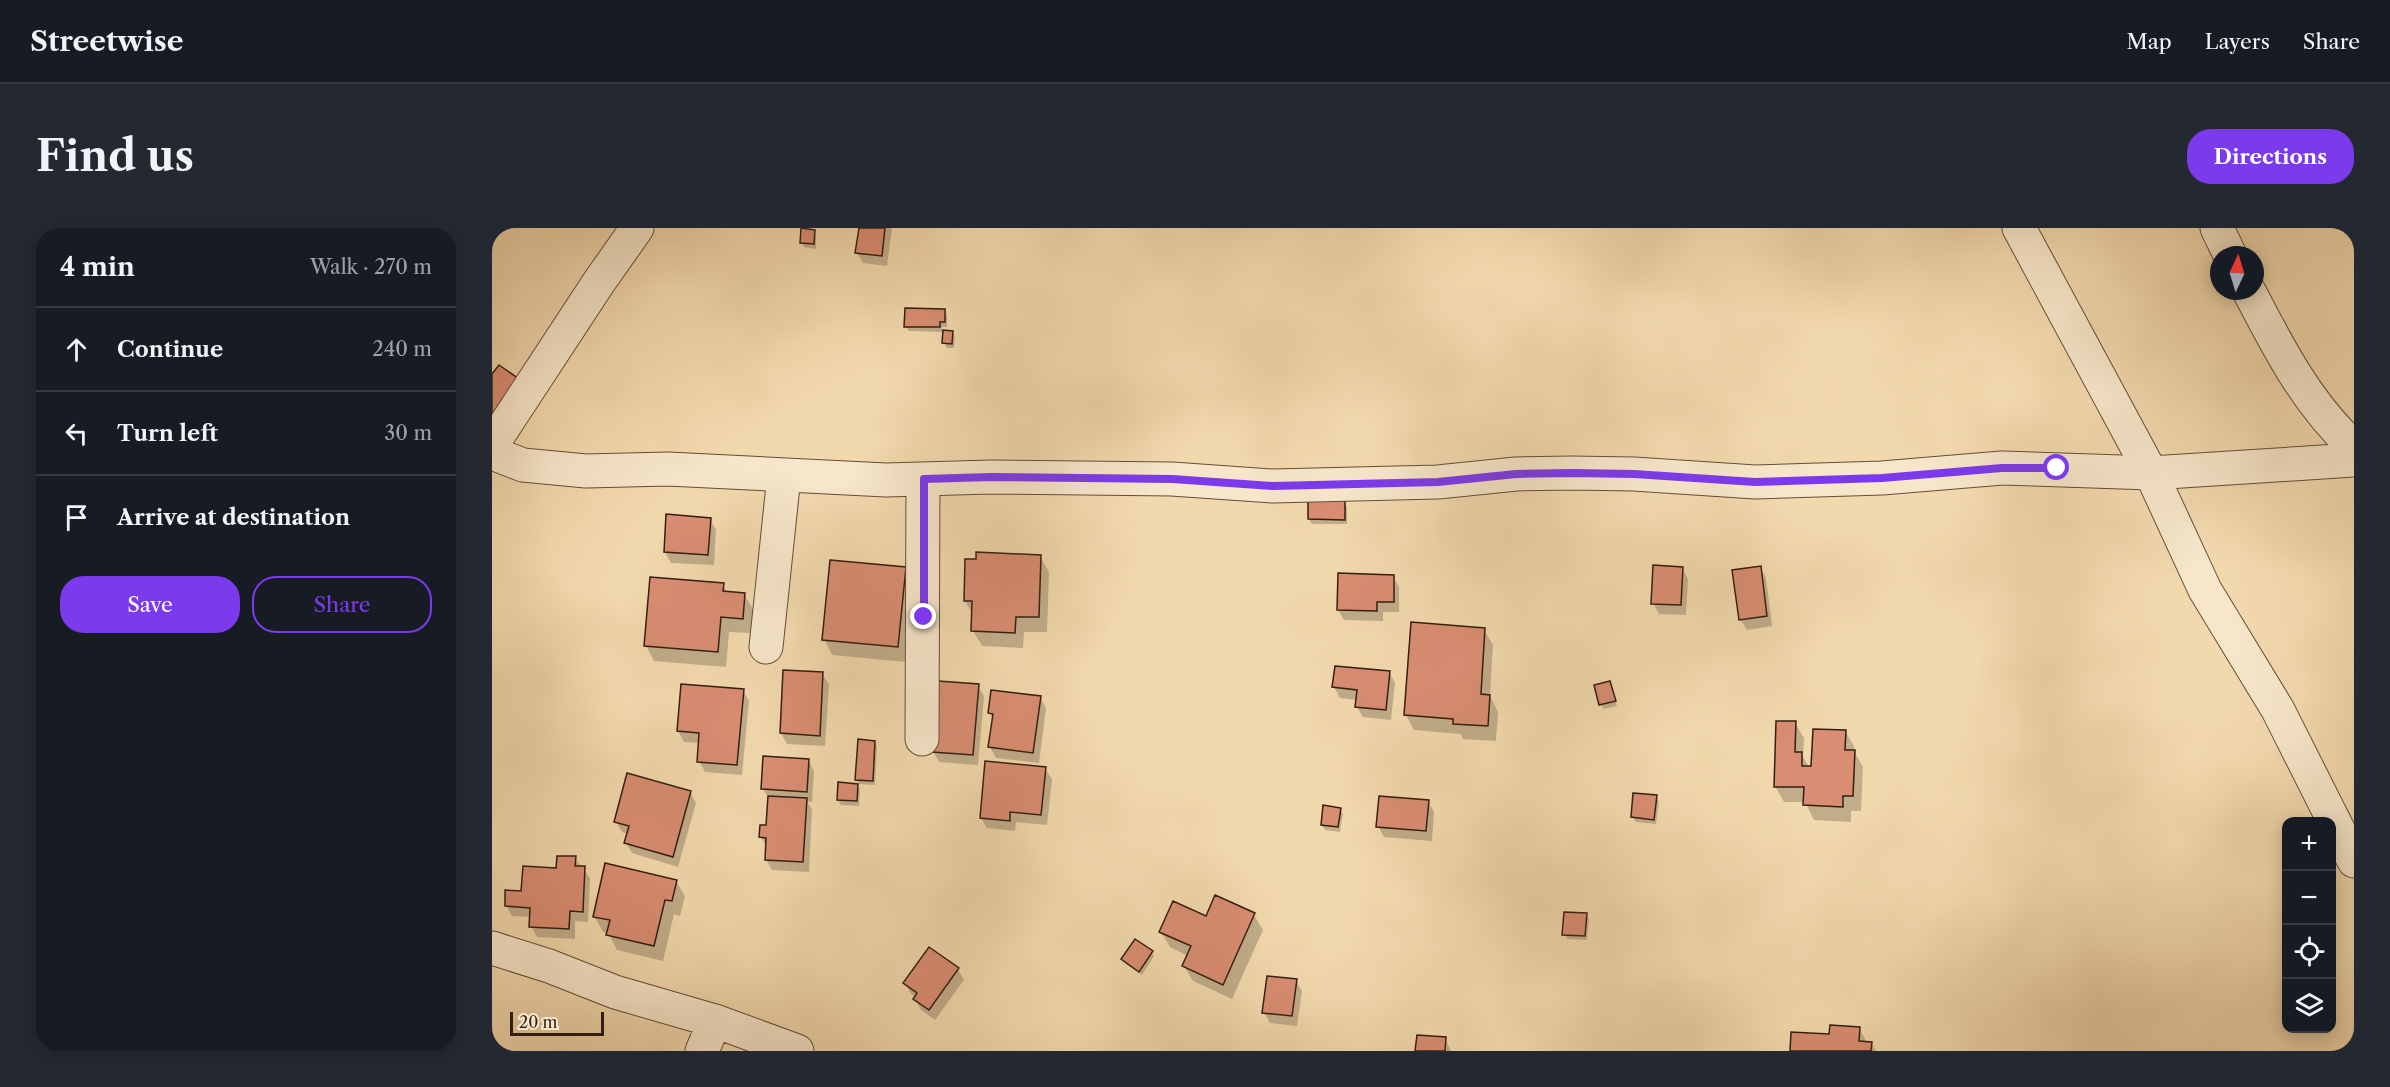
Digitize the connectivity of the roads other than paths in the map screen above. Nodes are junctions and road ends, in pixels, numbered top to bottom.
1 (637, 228) edge
2 (2019, 228) edge
3 (2217, 228) edge
4 (2226, 246) edge
5 (2254, 300) edge
6 (492, 445) edge
7 (2354, 447) edge
8 (492, 453) edge
9 (2354, 460) edge
10 (2151, 473) junction
11 (784, 476) junction
12 (924, 479) junction
13 (766, 647) dead end
14 (922, 739) dead end
15 (2354, 861) edge
16 (492, 948) edge
17 (715, 1021) junction
18 (702, 1051) edge
19 (797, 1051) edge

1 - 6 street
2 - 10 street
3 - 4 street
5 - 7 street
8 - 11 street
9 - 10 street
10 - 12 street
10 - 15 street
11 - 12 street
11 - 13 street
12 - 14 street
16 - 17 street
17 - 18 street
17 - 19 street

